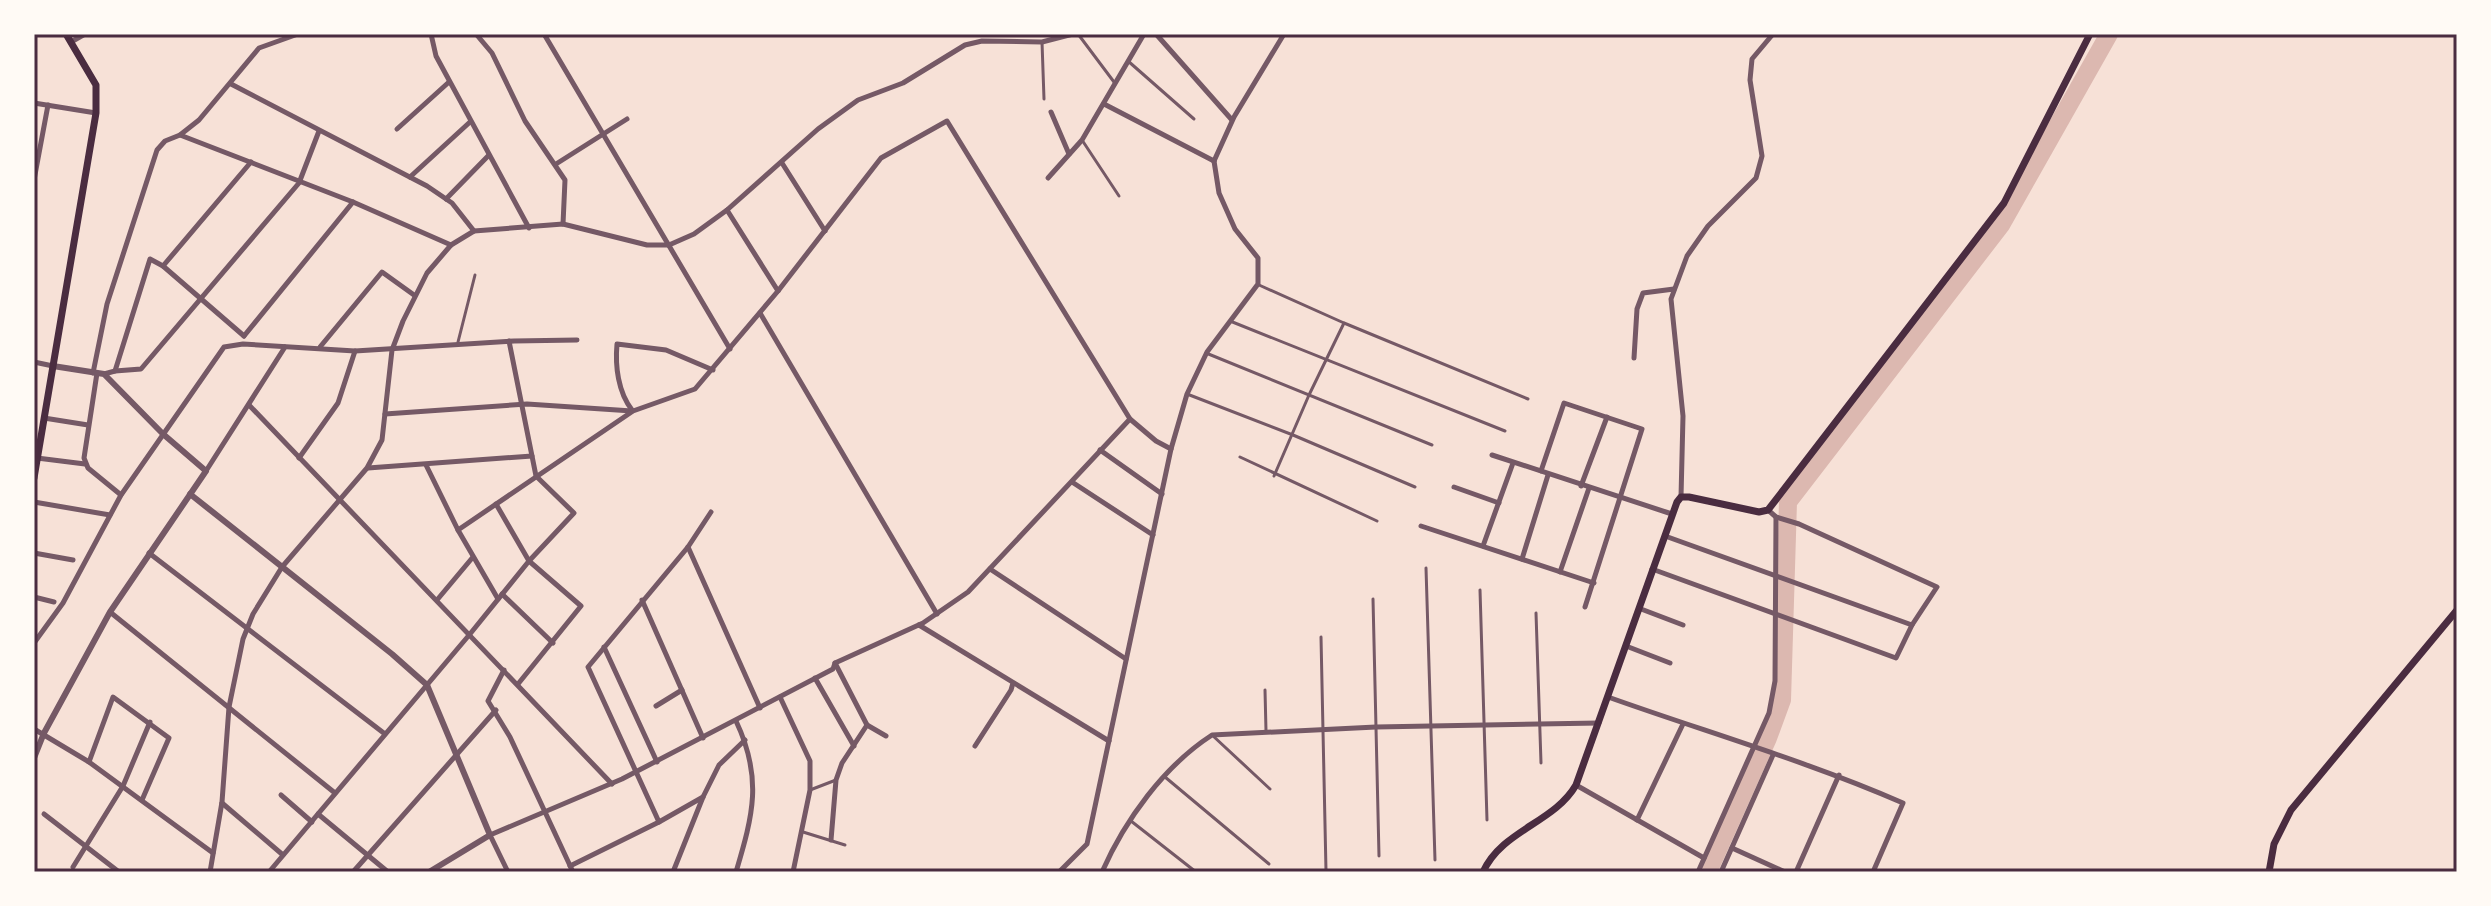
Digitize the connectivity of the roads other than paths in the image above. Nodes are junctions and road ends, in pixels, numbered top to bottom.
1 (66, 34) edge
2 (85, 34) edge
3 (298, 34) edge
4 (431, 34) edge
5 (476, 34) edge
6 (544, 34) edge
7 (1075, 34) edge
8 (1144, 34) edge
9 (1156, 34) edge
10 (1284, 34) edge
11 (1773, 34) edge
12 (2090, 34) edge
13 (279, 37) edge
14 (71, 42) junction
15 (1042, 42) junction
16 (1128, 61) junction
17 (449, 82) junction
18 (231, 84) junction
19 (1115, 84) junction
20 (1044, 99) dead end
21 (34, 103) edge
22 (1104, 104) junction
23 (48, 105) junction
24 (1051, 112) dead end
25 (96, 113) junction
26 (627, 119) dead end
27 (1194, 119) dead end
28 (1232, 120) junction
29 (470, 122) junction
30 (397, 129) dead end
31 (319, 131) junction
32 (180, 135) junction
33 (602, 135) junction
34 (1082, 140) junction
35 (1069, 154) junction
36 (489, 155) junction
37 (1214, 161) junction
38 (251, 162) junction
39 (782, 163) junction
40 (556, 164) junction
41 (410, 177) junction
42 (1048, 178) dead end
43 (34, 180) edge
44 (299, 183) junction
45 (1119, 196) dead end
46 (446, 199) junction
47 (353, 202) junction
48 (727, 210) junction
49 (563, 224) junction
50 (529, 228) junction
51 (474, 231) junction
52 (825, 231) junction
53 (451, 245) junction
54 (669, 245) junction
55 (163, 266) junction
56 (475, 275) dead end
57 (1258, 284) junction
58 (1674, 289) junction
59 (778, 291) junction
60 (414, 295) junction
61 (202, 298) junction
62 (760, 313) junction
63 (1230, 321) junction
64 (1344, 323) junction
65 (244, 336) junction
66 (577, 340) dead end
67 (509, 341) junction
68 (243, 344) junction
69 (457, 346) junction
70 (285, 347) junction
71 (320, 347) junction
72 (730, 349) junction
73 (392, 350) junction
74 (355, 351) junction
75 (1206, 353) junction
76 (1634, 358) dead end
77 (1327, 360) junction
78 (34, 362) edge
79 (53, 366) junction
80 (713, 370) junction
81 (115, 371) junction
82 (98, 373) junction
83 (1187, 394) junction
84 (1309, 395) junction
85 (1528, 399) dead end
86 (522, 404) junction
87 (249, 405) junction
88 (633, 411) junction
89 (385, 414) junction
90 (1607, 417) junction
91 (44, 418) junction
92 (1130, 419) junction
93 (88, 425) junction
94 (1505, 431) dead end
95 (163, 434) junction
96 (1293, 435) junction
97 (1432, 445) dead end
98 (1171, 449) junction
99 (1100, 450) junction
100 (1492, 455) dead end
101 (532, 456) junction
102 (1240, 457) dead end
103 (37, 458) junction
104 (299, 458) junction
105 (85, 461) junction
106 (1513, 463) junction
107 (426, 465) junction
108 (367, 468) junction
109 (206, 471) junction
110 (1541, 471) junction
111 (1548, 475) junction
112 (536, 476) junction
113 (1274, 476) junction
114 (34, 478) edge
115 (1072, 482) junction
116 (1581, 486) junction
117 (1415, 487) dead end
118 (1454, 487) dead end
119 (1589, 488) junction
120 (190, 494) junction
121 (1162, 494) junction
122 (121, 495) junction
123 (1681, 497) junction
124 (1620, 498) junction
125 (340, 501) junction
126 (34, 502) edge
127 (1499, 503) junction
128 (496, 504) junction
129 (1768, 510) junction
130 (711, 512) dead end
131 (1673, 514) junction
132 (110, 515) junction
133 (1780, 517) junction
134 (1377, 521) dead end
135 (1421, 526) dead end
136 (458, 530) junction
137 (1153, 535) junction
138 (1665, 536) junction
139 (1483, 546) junction
140 (688, 547) junction
141 (34, 553) edge
142 (148, 553) junction
143 (473, 557) junction
144 (1522, 559) junction
145 (73, 560) dead end
146 (529, 561) junction
147 (282, 567) junction
148 (1426, 568) dead end
149 (990, 569) junction
150 (1652, 569) junction
151 (1560, 572) junction
152 (1779, 578) junction
153 (1594, 583) junction
154 (1480, 590) dead end
155 (500, 596) junction
156 (34, 597) edge
157 (1373, 599) dead end
158 (437, 600) junction
159 (642, 600) junction
160 (54, 602) dead end
161 (1585, 607) dead end
162 (1641, 609) junction
163 (2457, 610) edge
164 (110, 612) junction
165 (1536, 613) dead end
166 (937, 614) junction
167 (1778, 615) junction
168 (919, 625) junction
169 (1683, 625) dead end
170 (1912, 625) junction
171 (248, 627) junction
172 (470, 634) junction
173 (1321, 637) dead end
174 (34, 643) edge
175 (553, 643) junction
176 (1626, 646) junction
177 (604, 647) junction
178 (1126, 659) junction
179 (835, 663) junction
180 (1670, 663) dead end
181 (504, 670) junction
182 (815, 678) junction
183 (1013, 683) junction
184 (518, 684) junction
185 (427, 685) junction
186 (682, 690) junction
187 (1265, 690) dead end
188 (780, 697) junction
189 (1608, 697) junction
190 (656, 706) dead end
191 (229, 707) junction
192 (760, 708) junction
193 (496, 710) junction
194 (736, 721) junction
195 (150, 722) junction
196 (1599, 723) junction
197 (1684, 723) junction
198 (1540, 724) junction
199 (867, 725) junction
200 (1484, 725) junction
201 (1431, 726) junction
202 (1376, 727) junction
203 (34, 729) edge
204 (1323, 729) junction
205 (1266, 731) junction
206 (44, 733) junction
207 (386, 734) junction
208 (1212, 735) junction
209 (886, 736) dead end
210 (703, 738) junction
211 (745, 740) junction
212 (1109, 741) junction
213 (854, 746) junction
214 (975, 746) dead end
215 (1755, 749) junction
216 (1771, 754) junction
217 (458, 756) junction
218 (34, 758) edge
219 (89, 762) junction
220 (657, 762) junction
221 (1541, 763) dead end
222 (638, 772) junction
223 (1839, 775) junction
224 (1165, 777) junction
225 (836, 780) junction
226 (612, 784) junction
227 (1576, 785) junction
228 (123, 786) junction
229 (1270, 789) dead end
230 (810, 790) junction
231 (335, 793) junction
232 (281, 795) dead end
233 (703, 797) junction
234 (142, 800) junction
235 (222, 802) junction
236 (545, 812) junction
237 (44, 814) dead end
238 (318, 814) junction
239 (1487, 820) dead end
240 (1637, 820) junction
241 (1131, 821) junction
242 (312, 822) junction
243 (659, 822) junction
244 (803, 832) junction
245 (490, 835) junction
246 (831, 840) junction
247 (845, 845) dead end
248 (84, 846) junction
249 (1732, 848) junction
250 (213, 853) junction
251 (283, 855) junction
252 (367, 856) junction
253 (1379, 856) dead end
254 (1704, 858) junction
255 (1435, 860) dead end
256 (1269, 864) dead end
257 (73, 867) dead end
258 (571, 869) edge
259 (1326, 871) edge
260 (119, 872) edge
261 (210, 872) edge
262 (269, 872) edge
263 (353, 872) edge
264 (388, 872) edge
265 (429, 872) edge
266 (508, 872) edge
267 (673, 872) edge
268 (736, 872) edge
269 (793, 872) edge
270 (1059, 872) edge
271 (1102, 872) edge
272 (1196, 872) edge
273 (1483, 872) edge
274 (1698, 872) edge
275 (1721, 872) edge
276 (1785, 872) edge
277 (1796, 872) edge
278 (1873, 872) edge
279 (2269, 872) edge

1 - 14 main road
2 - 14 street
3 - 13 street
4 - 17 street
5 - 40 street
6 - 33 street
7 - 15 street
7 - 19 lane
8 - 16 street
9 - 28 street
10 - 28 street
11 - 58 street
12 - 129 main road
13 - 18 street
14 - 25 main road
15 - 20 lane
15 - 39 street
16 - 19 street
16 - 27 lane
17 - 29 street
17 - 30 street
18 - 31 street
18 - 32 street
19 - 22 street
21 - 23 street
22 - 34 street
22 - 37 street
23 - 25 street
23 - 43 street
24 - 35 street
25 - 79 main road
26 - 33 street
28 - 37 street
29 - 36 street
29 - 41 street
31 - 41 street
31 - 44 street
32 - 38 street
32 - 82 street
33 - 40 street
33 - 54 street
34 - 35 street
34 - 45 lane
35 - 42 street
36 - 46 street
36 - 50 street
37 - 57 street
38 - 44 street
38 - 55 street
39 - 48 street
39 - 52 street
40 - 49 street
41 - 46 street
44 - 47 street
44 - 61 street
46 - 51 street
47 - 53 street
47 - 65 street
48 - 54 street
48 - 59 street
49 - 50 street
49 - 54 street
50 - 51 street
51 - 53 street
52 - 59 street
52 - 92 street
53 - 60 street
54 - 72 street
55 - 61 street
55 - 81 street
56 - 69 lane
57 - 63 street
57 - 64 lane
58 - 76 street
58 - 123 street
59 - 62 street
60 - 71 street
60 - 73 street
61 - 65 street
61 - 81 street
62 - 72 street
62 - 166 street
63 - 75 street
63 - 77 lane
64 - 77 lane
64 - 85 lane
65 - 68 street
66 - 67 street
67 - 69 street
67 - 86 street
68 - 70 street
68 - 95 street
69 - 73 street
70 - 71 street
70 - 87 street
71 - 74 street
72 - 80 street
73 - 74 street
73 - 89 street
74 - 104 street
75 - 83 street
75 - 84 lane
77 - 84 lane
77 - 94 lane
78 - 79 street
79 - 82 street
79 - 91 main road
80 - 88 street
80 - 88 street
81 - 82 street
82 - 93 street
82 - 95 street
83 - 96 lane
83 - 98 street
84 - 96 lane
84 - 97 lane
86 - 88 street
86 - 89 street
86 - 101 street
87 - 104 street
87 - 109 street
88 - 112 street
89 - 108 street
90 - 110 street
90 - 116 street
90 - 124 street
91 - 93 street
91 - 103 main road
92 - 98 street
92 - 99 street
93 - 105 street
95 - 109 street
95 - 122 street
96 - 113 lane
96 - 117 lane
98 - 121 street
99 - 115 street
99 - 121 street
100 - 106 street
101 - 107 street
101 - 112 street
102 - 113 lane
103 - 105 street
103 - 114 main road
104 - 125 street
105 - 122 street
106 - 110 street
106 - 127 street
107 - 108 street
107 - 136 street
108 - 125 street
109 - 120 street
110 - 111 street
111 - 116 street
111 - 144 street
112 - 128 street
112 - 146 street
113 - 134 lane
115 - 137 street
115 - 149 street
116 - 119 street
118 - 127 street
119 - 124 street
119 - 151 street
120 - 142 street
120 - 147 street
121 - 137 street
122 - 132 street
123 - 129 main road
123 - 131 main road
124 - 131 street
124 - 153 street
125 - 147 street
125 - 158 street
126 - 132 street
127 - 139 street
128 - 136 street
128 - 146 street
129 - 133 street
130 - 140 street
131 - 138 main road
132 - 174 street
133 - 152 street
133 - 170 street
135 - 139 street
136 - 143 street
137 - 178 street
138 - 150 main road
138 - 152 street
139 - 144 street
140 - 159 street
140 - 192 street
141 - 145 street
142 - 164 street
142 - 171 street
143 - 155 street
143 - 158 street
144 - 151 street
146 - 155 street
146 - 175 street
147 - 171 street
147 - 185 street
148 - 201 lane
149 - 166 street
149 - 178 street
150 - 162 main road
150 - 167 street
151 - 153 street
152 - 167 street
152 - 170 street
153 - 161 street
154 - 200 lane
155 - 172 street
155 - 175 street
156 - 160 street
157 - 202 lane
158 - 172 street
159 - 177 street
159 - 186 street
162 - 169 street
162 - 176 main road
163 - 279 main road
164 - 191 street
164 - 206 street
165 - 198 lane
166 - 168 street
167 - 170 street
167 - 215 street
168 - 179 street
168 - 183 street
171 - 191 street
171 - 207 street
172 - 181 street
172 - 185 street
173 - 204 lane
175 - 184 street
176 - 180 street
176 - 189 main road
177 - 220 street
177 - 222 street
178 - 212 street
179 - 182 street
179 - 199 street
181 - 184 street
181 - 193 street
182 - 188 street
182 - 213 street
183 - 212 street
183 - 214 street
184 - 226 street
185 - 207 street
185 - 217 street
186 - 190 street
186 - 210 street
187 - 205 lane
188 - 192 street
188 - 230 street
189 - 196 main road
189 - 197 street
191 - 231 street
191 - 235 street
192 - 194 street
193 - 217 street
193 - 236 street
194 - 210 street
194 - 211 street
195 - 219 street
195 - 228 street
195 - 234 street
196 - 198 street
196 - 227 main road
197 - 215 street
197 - 240 street
198 - 200 street
198 - 221 lane
199 - 209 street
199 - 213 street
200 - 201 street
200 - 239 lane
201 - 202 street
201 - 255 lane
202 - 204 street
202 - 253 lane
203 - 206 street
204 - 205 street
204 - 259 lane
205 - 208 street
206 - 218 street
206 - 219 street
207 - 231 street
208 - 224 street
208 - 229 lane
210 - 220 street
211 - 233 street
211 - 268 street
212 - 270 street
213 - 225 street
215 - 216 street
215 - 254 street
216 - 223 street
216 - 249 street
217 - 245 street
217 - 252 street
219 - 228 street
220 - 222 street
222 - 226 street
222 - 243 street
223 - 277 street
223 - 278 street
224 - 241 street
224 - 256 lane
225 - 230 lane
225 - 246 street
226 - 236 street
227 - 240 street
227 - 273 main road
228 - 234 street
228 - 248 street
230 - 244 street
231 - 238 street
232 - 242 street
233 - 243 street
233 - 267 street
234 - 250 street
235 - 250 street
235 - 251 street
236 - 245 street
236 - 258 street
237 - 248 street
238 - 242 street
238 - 252 street
240 - 254 street
241 - 271 street
241 - 272 lane
242 - 251 street
243 - 258 street
244 - 246 lane
244 - 269 street
245 - 265 street
245 - 266 street
246 - 247 lane
248 - 257 street
248 - 260 street
249 - 275 street
249 - 276 street
250 - 261 street
251 - 262 street
252 - 263 street
252 - 264 street
254 - 274 street

